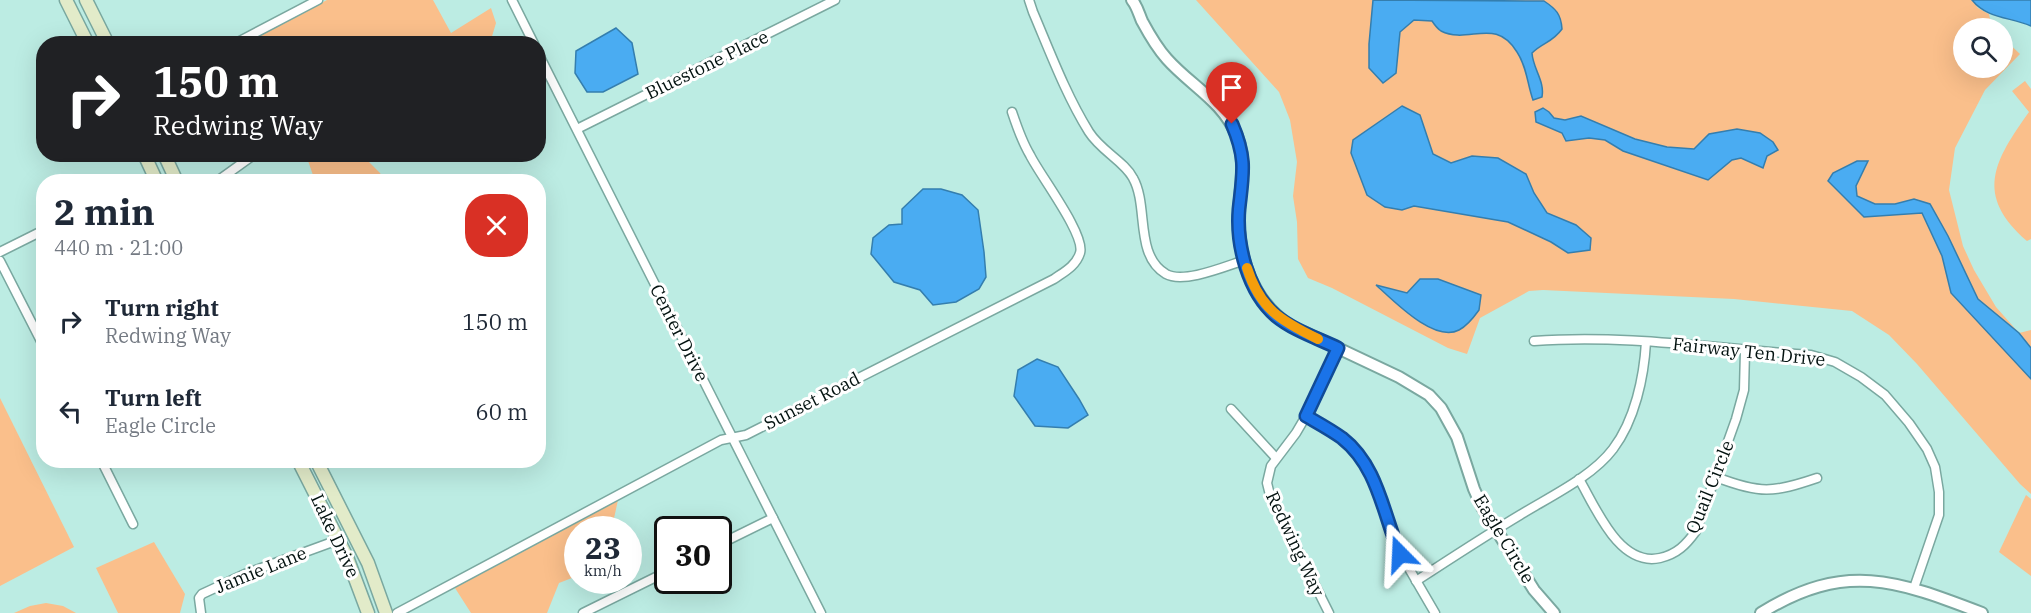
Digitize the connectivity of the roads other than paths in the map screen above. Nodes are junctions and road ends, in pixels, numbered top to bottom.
1 (66, 0) edge
2 (86, 0) edge
3 (318, 0) edge
4 (512, 0) edge
5 (835, 0) edge
6 (1029, 0) edge
7 (1132, 0) edge
8 (84, 36) edge
9 (104, 36) edge
10 (249, 36) edge
11 (530, 36) edge
12 (546, 69) edge
13 (1012, 112) dead end
14 (577, 129) junction
15 (244, 162) edge
16 (227, 174) edge
17 (36, 234) edge
18 (0, 252) edge
19 (1245, 260) junction
20 (0, 261) edge
21 (36, 331) edge
22 (1534, 341) dead end
23 (1646, 342) junction
24 (1338, 348) junction
25 (1745, 351) junction
26 (1231, 409) dead end
27 (1306, 416) junction
28 (732, 438) junction
29 (1276, 458) junction
30 (105, 468) edge
31 (302, 468) edge
32 (320, 468) edge
33 (1716, 477) junction
34 (1817, 478) dead end
35 (1579, 479) junction
36 (773, 518) junction
37 (133, 524) dead end
38 (1496, 530) junction
39 (732, 538) edge
40 (338, 540) junction
41 (654, 578) edge
42 (1416, 581) junction
43 (1914, 588) junction
44 (201, 613) edge
45 (368, 613) edge
46 (386, 613) edge
47 (397, 613) edge
48 (583, 613) edge
49 (821, 613) edge
50 (1329, 613) edge
51 (1435, 613) edge
52 (1554, 613) edge
53 (1761, 613) edge
54 (1982, 613) edge

1 - 8 main road
2 - 9 main road
3 - 10 street
4 - 11 street
5 - 14 street, Bluestone Place
6 - 19 street
7 - 19 street, Eagle Circle
12 - 14 street, Center Drive
13 - 28 street, Sunset Road
14 - 28 street, Center Drive
15 - 16 street
17 - 18 street
19 - 24 street, Eagle Circle
20 - 21 street
22 - 23 street, Fairway Ten Drive
23 - 25 street, Fairway Ten Drive
23 - 35 street
24 - 27 street, Redwing Way
24 - 38 street, Eagle Circle
25 - 33 street, Quail Circle
25 - 43 street, Fairway Ten Drive
26 - 29 street
27 - 29 street, Redwing Way
27 - 42 street
28 - 36 street, Center Drive
28 - 47 street, Sunset Road
29 - 50 street, Redwing Way
30 - 37 street
31 - 40 main road, Lake Drive
32 - 46 main road, Lake Drive
33 - 34 street
33 - 35 street, Quail Circle
35 - 38 street
36 - 39 street
36 - 49 street, Center Drive
38 - 42 street
38 - 52 street, Eagle Circle
40 - 44 street, Jamie Lane
40 - 45 main road, Lake Drive
41 - 48 street
42 - 51 street
43 - 53 street
43 - 54 street

